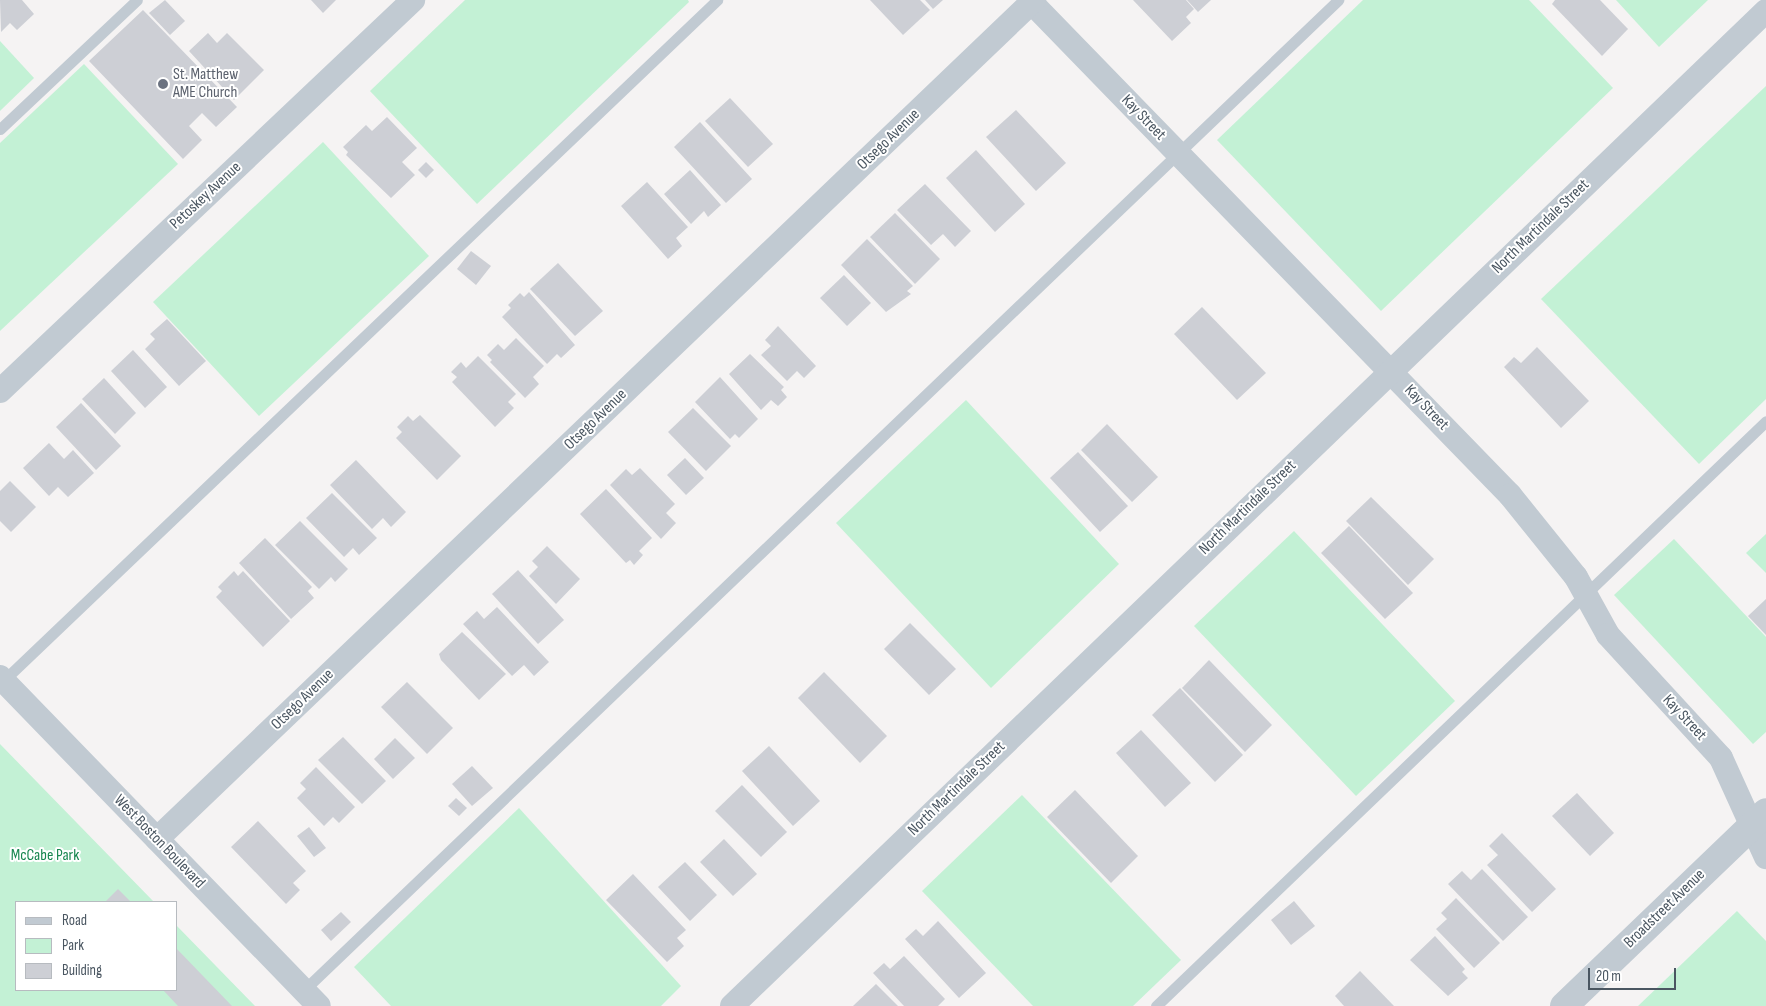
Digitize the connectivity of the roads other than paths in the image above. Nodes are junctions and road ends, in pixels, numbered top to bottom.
1 (137, 0) edge
2 (412, 0) edge
3 (717, 0) edge
4 (1338, 0) edge
5 (1032, 1) edge
6 (1766, 11) edge
7 (0, 129) edge
8 (1176, 152) junction
9 (1390, 371) junction
10 (0, 391) edge
11 (1766, 421) edge
12 (1586, 594) junction
13 (2, 679) edge
14 (1758, 820) edge
15 (157, 839) junction
16 (1766, 857) edge
17 (311, 998) edge
18 (732, 1006) edge
19 (1156, 1006) edge
20 (1564, 1006) edge

1 - 7 lane
2 - 10 street, Petoskey Avenue
3 - 13 lane
4 - 8 lane
5 - 8 street, Kay Street
5 - 15 street, Otsego Avenue
6 - 9 street, North Martindale Street
8 - 9 street, Kay Street
8 - 17 lane
9 - 12 street, Kay Street
9 - 18 street, North Martindale Street
11 - 12 lane
12 - 14 street, Kay Street
12 - 19 lane
13 - 15 street, West Boston Boulevard
14 - 16 street, Kay Street
14 - 20 street, Broadstreet Avenue
15 - 17 street, West Boston Boulevard

